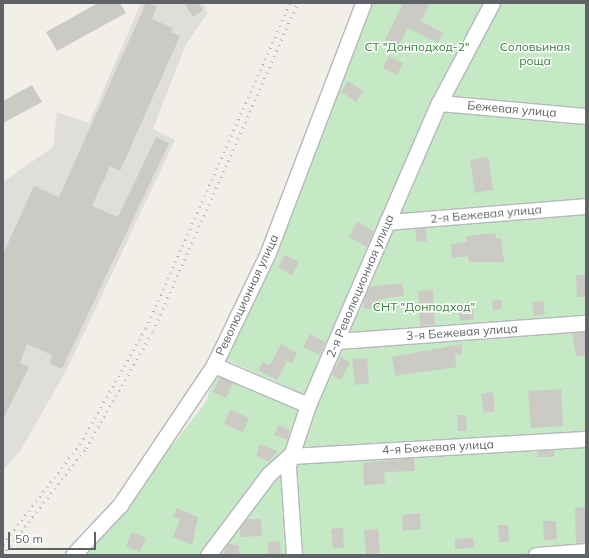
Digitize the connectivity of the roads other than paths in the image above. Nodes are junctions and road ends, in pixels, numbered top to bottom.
1 (363, 3) edge
2 (492, 3) edge
3 (439, 103) junction
4 (586, 116) edge
5 (586, 206) edge
6 (387, 222) junction
7 (586, 322) edge
8 (338, 342) junction
9 (214, 365) junction
10 (308, 405) junction
11 (586, 438) edge
12 (290, 456) junction
13 (586, 551) edge
14 (73, 555) edge
15 (208, 555) edge
16 (294, 555) edge
17 (536, 555) edge

1 - 9 street, Революционная улица
2 - 3 street, 2-я Революционная улица
3 - 4 street, Бежевая улица
3 - 6 street, 2-я Революционная улица
5 - 6 street, 2-я Бежевая улица
6 - 8 street, 2-я Революционная улица
7 - 8 street, 3-я Бежевая улица
8 - 10 street, 2-я Революционная улица
9 - 10 street
9 - 14 street, Революционная улица
10 - 12 street, 2-я Революционная улица
11 - 12 street, 4-я Бежевая улица
12 - 15 street, 2-я Революционная улица
12 - 16 street
13 - 17 street

